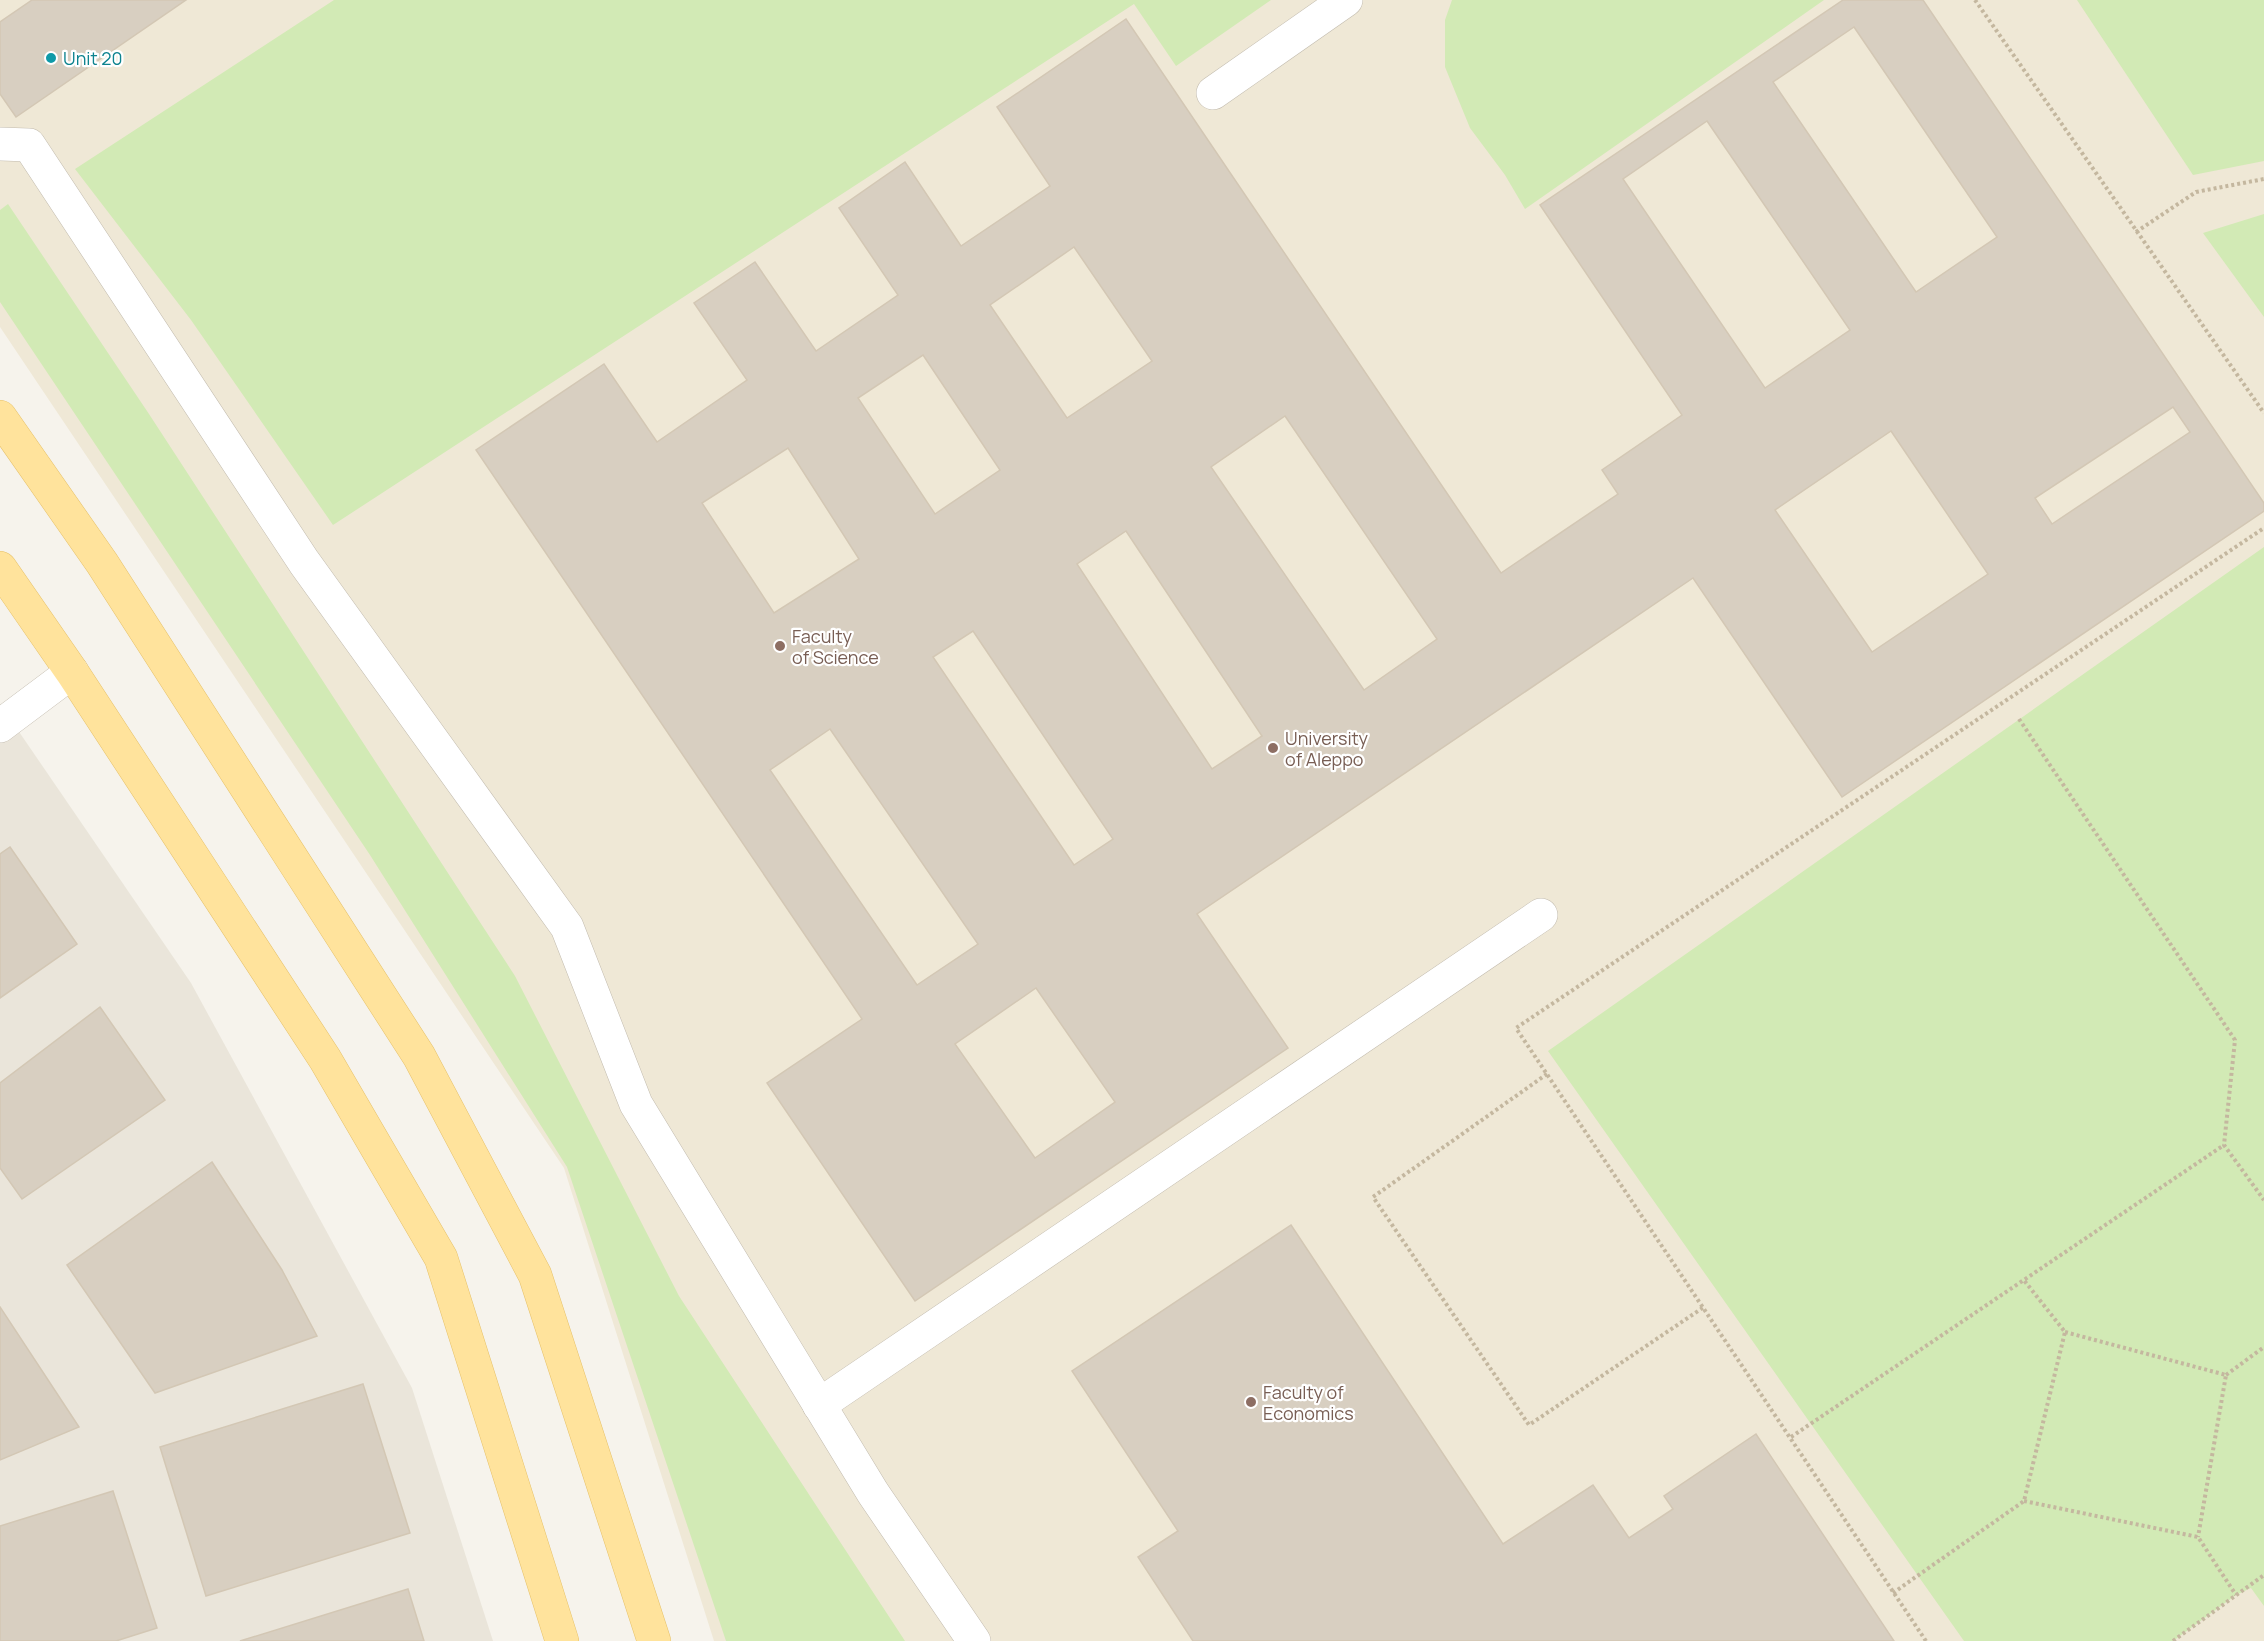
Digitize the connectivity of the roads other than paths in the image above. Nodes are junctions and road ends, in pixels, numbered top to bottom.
1 (1346, 0) edge
2 (1213, 93) dead end
3 (0, 144) edge
4 (0, 417) edge
5 (0, 568) edge
6 (72, 672) junction
7 (0, 726) edge
8 (1541, 915) dead end
9 (819, 1405) junction
10 (562, 1641) edge
11 (654, 1641) edge
12 (974, 1641) edge

1 - 2 street
3 - 9 street
4 - 11 main road
5 - 6 main road
6 - 7 street
6 - 10 main road
8 - 9 street
9 - 12 street

